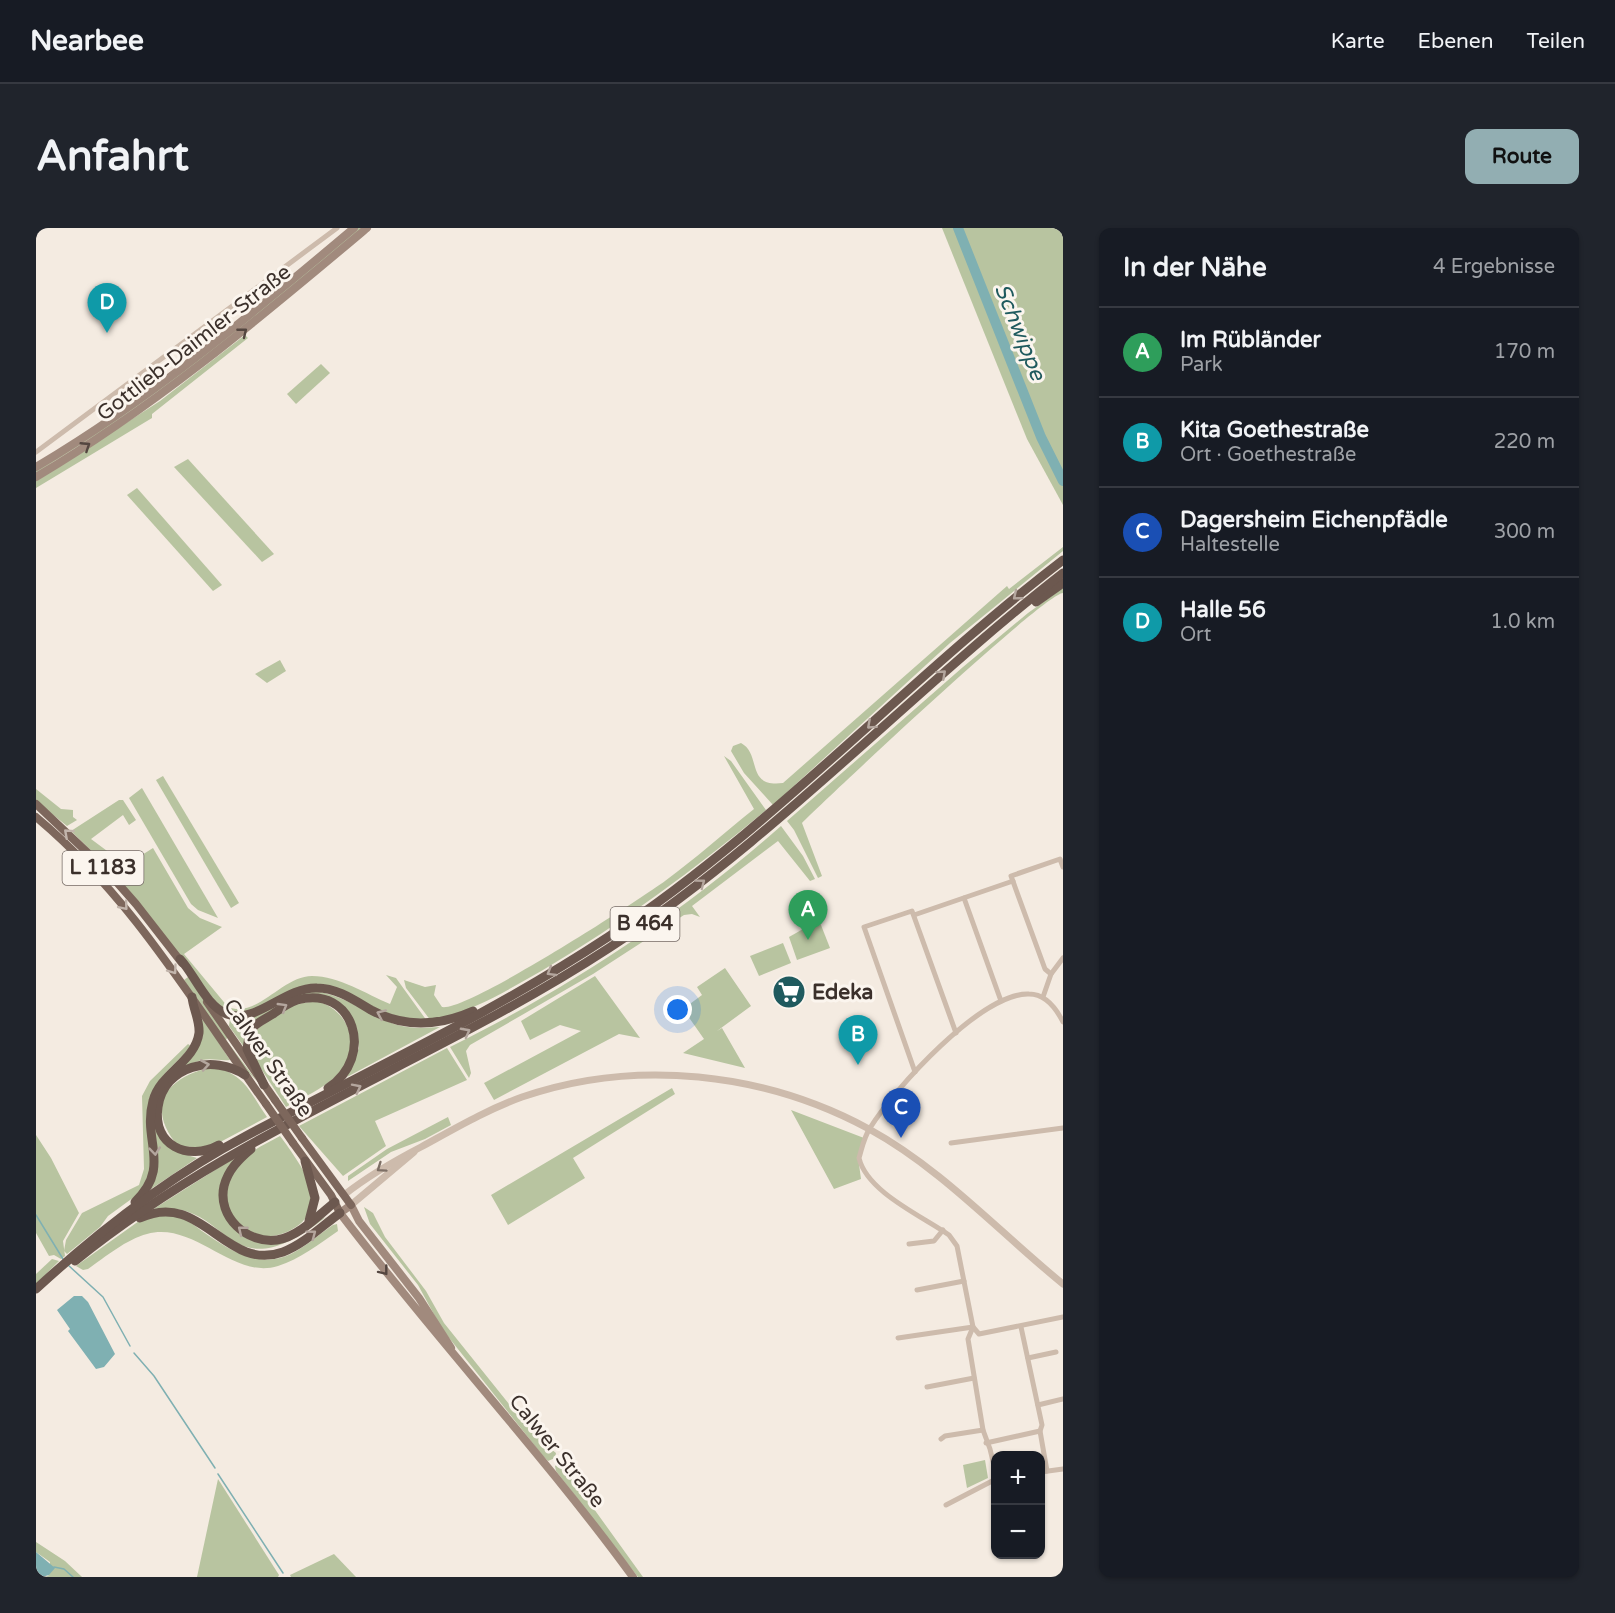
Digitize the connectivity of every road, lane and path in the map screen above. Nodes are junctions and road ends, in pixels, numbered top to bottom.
1 (337, 228) edge
2 (354, 228) edge
3 (367, 228) edge
4 (36, 452) edge
5 (36, 467) edge
6 (36, 477) edge
7 (1063, 560) edge
8 (1063, 573) edge
9 (1063, 583) edge
10 (992, 631) junction
11 (36, 804) edge
12 (36, 817) edge
13 (1063, 867) edge
14 (1012, 879) junction
15 (964, 898) junction
16 (913, 913) junction
17 (1063, 958) edge
18 (180, 959) junction
19 (1051, 974) junction
20 (192, 997) junction
21 (1043, 998) junction
22 (1001, 1001) junction
23 (498, 1004) junction
24 (1063, 1022) edge
25 (956, 1033) junction
26 (915, 1072) junction
27 (245, 1075) junction
28 (264, 1085) junction
29 (271, 1102) junction
30 (311, 1102) junction
31 (305, 1115) junction
32 (1063, 1128) edge
33 (869, 1129) junction
34 (246, 1136) junction
35 (951, 1143) dead end
36 (421, 1147) junction
37 (305, 1161) junction
38 (344, 1195) junction
39 (335, 1202) junction
40 (351, 1205) junction
41 (340, 1213) junction
42 (308, 1223) junction
43 (119, 1228) junction
44 (943, 1230) junction
45 (100, 1233) junction
46 (909, 1244) dead end
47 (78, 1256) junction
48 (59, 1272) junction
49 (964, 1281) junction
50 (1063, 1284) edge
51 (36, 1289) edge
52 (917, 1290) dead end
53 (36, 1298) edge
54 (1063, 1317) edge
55 (973, 1327) junction
56 (1021, 1327) junction
57 (898, 1338) dead end
58 (450, 1348) junction
59 (1056, 1352) dead end
60 (1028, 1358) junction
61 (974, 1378) junction
62 (927, 1387) dead end
63 (1063, 1399) edge
64 (1038, 1405) junction
65 (983, 1430) junction
66 (1040, 1431) junction
67 (941, 1439) dead end
68 (986, 1443) junction
69 (1042, 1451) edge
70 (991, 1453) edge
71 (1063, 1469) edge
72 (1045, 1471) edge
73 (991, 1482) edge
74 (946, 1505) dead end
75 (633, 1577) edge

1 - 4 street
2 - 5 main road, Gottlieb-Daimler-Straße
6 -> 3 main road, Gottlieb-Daimler-Straße
7 -> 23 highway, B 464
8 - 10 highway, B 464
9 - 10 highway
31 -> 10 highway, B 464
18 -> 11 main road, Calwer Straße / L 1183
12 -> 20 main road, Calwer Straße / L 1183
13 - 14 street
14 - 15 street
14 - 19 street
15 - 16 street
15 - 22 street
16 - 25 street
16 - 26 street
17 - 19 street
23 -> 18 highway
18 - 28 main road, Calwer Straße / L 1183
19 - 21 street
20 - 27 main road, Calwer Straße / L 1183
20 -> 45 highway
21 - 22 street
21 - 24 street
22 - 25 street
23 - 30 highway, B 464
25 - 26 street
26 - 33 street
27 - 29 main road, Calwer Straße / L 1183
34 -> 27 highway
28 - 29 main road, Calwer Straße / L 1183
28 -> 30 highway
29 - 37 main road, Calwer Straße / L 1183, bridge
29 - 38 main road, Calwer Straße / L 1183, bridge
30 - 34 highway, B 464
42 -> 31 highway
31 - 43 highway, B 464
32 - 35 street
33 - 36 street
33 - 44 street
33 - 50 street
34 - 45 highway, B 464
36 -> 38 street
36 - 40 street
37 - 39 main road, Calwer Straße / L 1183
37 - 42 highway
38 - 39 main road
38 - 40 main road, Calwer Straße / L 1183
39 - 41 main road, Calwer Straße / L 1183
39 - 42 highway
40 - 41 main road
40 - 58 main road, Calwer Straße / L 1183
43 -> 41 highway
41 -> 58 main road, Calwer Straße / L 1183
43 - 47 highway, B 464
44 - 46 street
44 - 49 street
45 - 47 highway, B 464
47 - 48 highway, B 464
48 - 51 highway, B 464
48 - 53 highway, B 464
49 - 52 street
49 - 55 street
54 - 56 street
55 - 56 street
55 - 57 street
55 - 61 street
56 - 60 street
58 - 75 main road, Calwer Straße / L 1183
59 - 60 street
60 - 64 street
61 - 62 street
61 - 65 street
63 - 64 street
64 - 66 street
65 - 67 street
65 - 68 street
66 - 68 street
66 - 69 street
68 - 70 street
71 - 72 street
73 - 74 street

